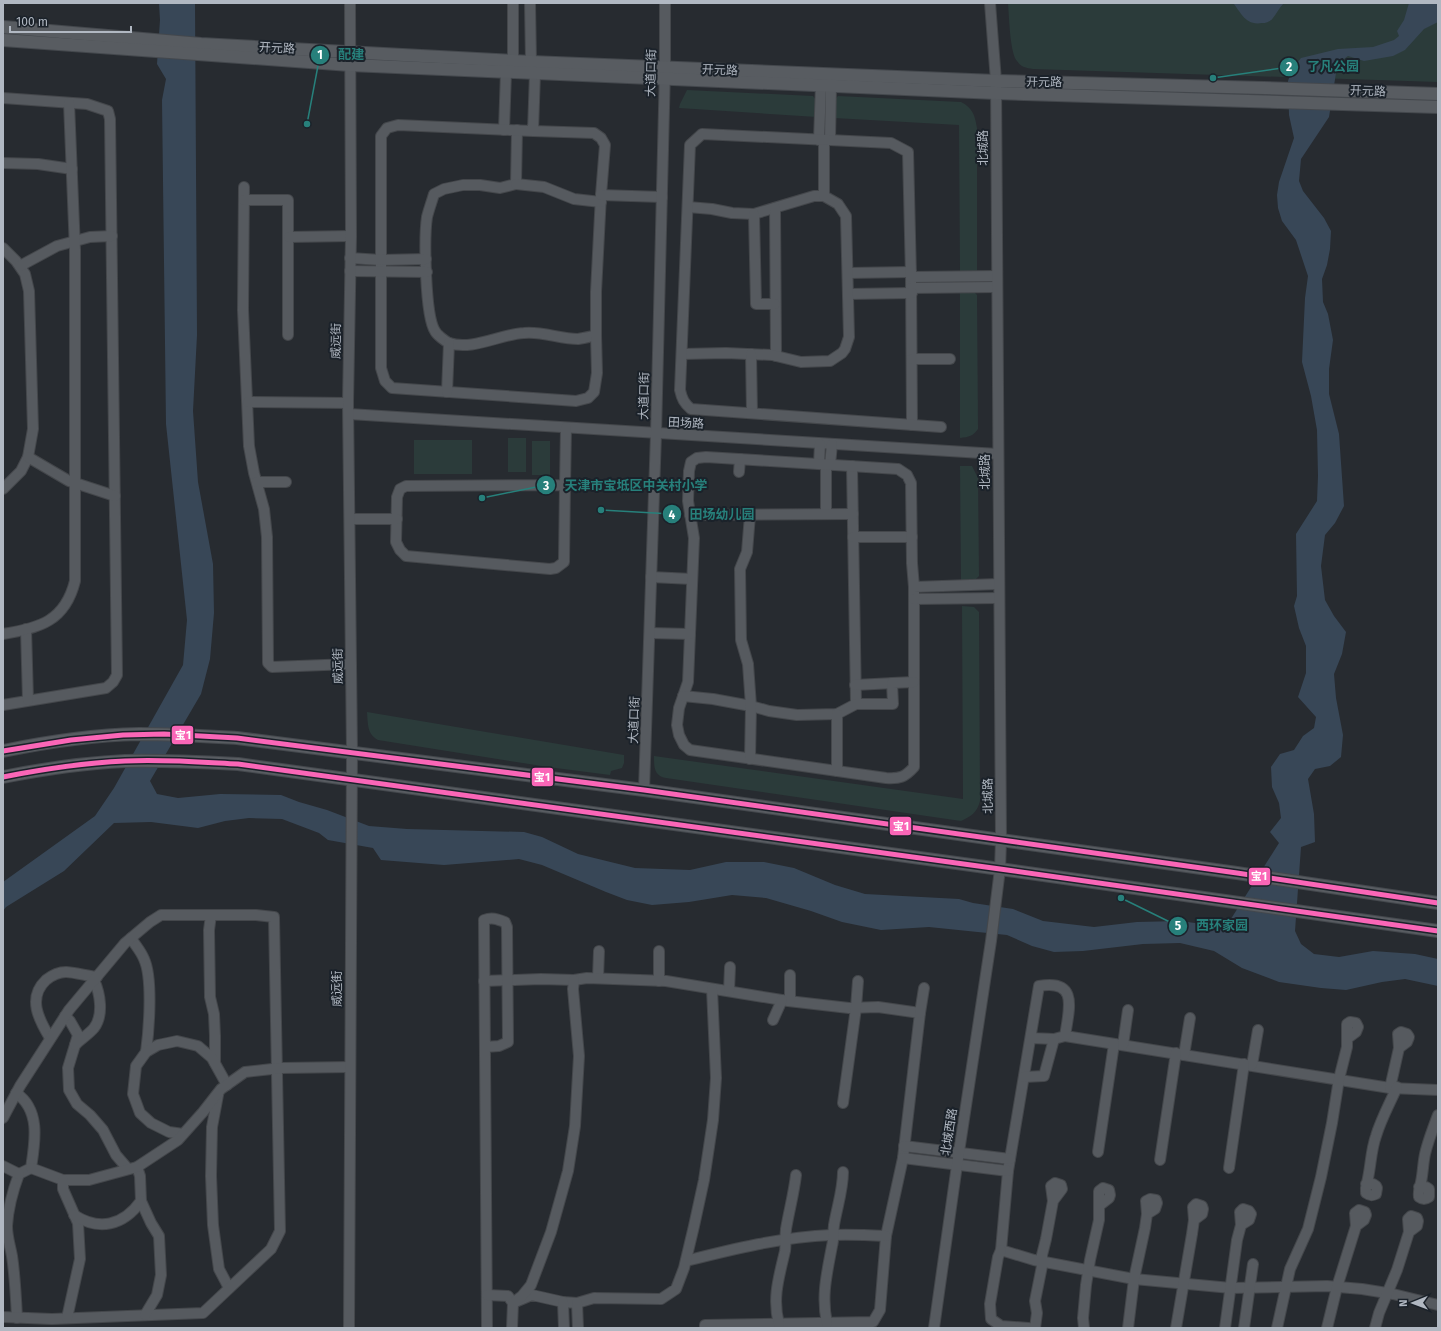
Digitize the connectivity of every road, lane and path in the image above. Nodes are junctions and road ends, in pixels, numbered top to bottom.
1 (350, 3) edge
2 (513, 3) edge
3 (530, 3) edge
4 (665, 3) edge
5 (990, 3) edge
6 (3, 27) edge
7 (3, 40) edge
8 (151, 45) junction
9 (201, 50) junction
10 (351, 52) junction
11 (513, 61) junction
12 (350, 65) junction
13 (533, 67) junction
14 (506, 72) junction
15 (665, 73) junction
16 (826, 86) junction
17 (996, 87) junction
18 (1438, 94) edge
19 (3, 98) edge
20 (69, 103) junction
21 (1438, 107) edge
22 (504, 130) junction
23 (517, 130) junction
24 (533, 130) junction
25 (824, 140) junction
26 (3, 163) edge
27 (72, 169) junction
28 (516, 184) junction
29 (244, 187) dead end
30 (824, 196) junction
31 (662, 197) junction
32 (601, 198) junction
33 (244, 200) junction
34 (688, 206) junction
35 (775, 208) junction
36 (754, 214) junction
37 (112, 236) junction
38 (351, 236) junction
39 (289, 237) junction
40 (74, 242) junction
41 (3, 248) edge
42 (350, 258) junction
43 (426, 259) junction
44 (381, 260) junction
45 (20, 266) junction
46 (350, 271) junction
47 (381, 272) junction
48 (427, 272) junction
49 (848, 273) junction
50 (911, 274) junction
51 (997, 276) junction
52 (997, 287) junction
53 (911, 290) junction
54 (848, 294) junction
55 (775, 304) junction
56 (288, 335) dead end
57 (596, 335) junction
58 (449, 342) junction
59 (682, 354) junction
60 (751, 354) junction
61 (776, 356) junction
62 (912, 359) junction
63 (950, 359) dead end
64 (448, 392) junction
65 (248, 402) junction
66 (348, 403) junction
67 (349, 414) junction
68 (752, 414) junction
69 (912, 425) junction
70 (941, 427) dead end
71 (566, 428) junction
72 (656, 434) junction
73 (820, 444) junction
74 (832, 444) junction
75 (998, 454) junction
76 (28, 457) junction
77 (740, 459) junction
78 (825, 464) junction
79 (852, 466) junction
80 (739, 472) dead end
81 (257, 482) junction
82 (286, 482) dead end
83 (75, 483) junction
84 (565, 485) junction
85 (3, 489) edge
86 (115, 496) junction
87 (826, 514) junction
88 (853, 514) junction
89 (690, 515) junction
90 (750, 515) junction
91 (350, 519) junction
92 (396, 519) junction
93 (912, 537) junction
94 (853, 538) junction
95 (652, 577) junction
96 (692, 579) junction
97 (999, 584) junction
98 (914, 587) junction
99 (999, 598) junction
100 (914, 599) junction
101 (26, 629) junction
102 (650, 633) junction
103 (3, 634) edge
104 (690, 634) junction
105 (351, 664) junction
106 (914, 682) junction
107 (894, 683) junction
108 (855, 685) junction
109 (683, 696) junction
110 (28, 700) junction
111 (856, 704) junction
112 (3, 705) edge
113 (751, 706) junction
114 (837, 714) junction
115 (3, 751) edge
116 (352, 753) junction
117 (750, 759) junction
118 (836, 771) junction
119 (3, 777) edge
120 (351, 780) junction
121 (644, 790) junction
122 (1001, 841) junction
123 (1000, 868) junction
124 (1438, 903) edge
125 (211, 915) junction
126 (1438, 931) edge
127 (131, 938) junction
128 (991, 940) joint
129 (599, 951) dead end
130 (659, 951) dead end
131 (730, 967) dead end
132 (790, 975) dead end
133 (95, 978) junction
134 (598, 978) junction
135 (507, 980) junction
136 (574, 980) junction
137 (484, 981) junction
138 (659, 981) junction
139 (858, 981) dead end
140 (924, 988) dead end
141 (712, 989) junction
142 (729, 991) junction
143 (786, 1000) junction
144 (856, 1008) junction
145 (1128, 1010) dead end
146 (920, 1013) junction
147 (65, 1016) junction
148 (1190, 1018) dead end
149 (773, 1020) dead end
150 (1258, 1030) dead end
151 (1065, 1036) junction
152 (50, 1038) junction
153 (1030, 1038) junction
154 (1348, 1038) dead end
155 (1054, 1039) junction
156 (1118, 1044) junction
157 (76, 1045) junction
158 (485, 1047) junction
159 (1399, 1048) dead end
160 (146, 1052) junction
161 (1180, 1054) junction
162 (214, 1063) junction
163 (1248, 1065) junction
164 (350, 1067) junction
165 (277, 1068) junction
166 (1024, 1077) junction
167 (1339, 1079) junction
168 (227, 1085) junction
169 (1394, 1088) junction
170 (1438, 1090) edge
171 (219, 1092) junction
172 (16, 1093) junction
173 (843, 1103) dead end
174 (1438, 1116) edge
175 (3, 1118) edge
176 (183, 1134) junction
177 (904, 1146) junction
178 (959, 1152) junction
179 (1098, 1152) dead end
180 (903, 1158) junction
181 (1010, 1159) junction
182 (1160, 1160) dead end
183 (957, 1165) junction
184 (3, 1166) edge
185 (31, 1168) junction
186 (132, 1168) junction
187 (1229, 1168) dead end
188 (1008, 1171) junction
189 (843, 1172) dead end
190 (18, 1174) junction
191 (796, 1175) dead end
192 (63, 1180) junction
193 (1366, 1184) dead end
194 (1419, 1188) dead end
195 (141, 1201) junction
196 (1053, 1201) dead end
197 (1100, 1205) dead end
198 (1147, 1214) dead end
199 (74, 1215) junction
200 (1194, 1220) dead end
201 (1241, 1225) dead end
202 (1356, 1226) dead end
203 (1409, 1232) dead end
204 (834, 1235) junction
205 (886, 1236) junction
206 (786, 1240) junction
207 (1002, 1250) junction
208 (686, 1261) junction
209 (1041, 1262) junction
210 (1253, 1264) dead end
211 (1089, 1271) junction
212 (1134, 1278) junction
213 (1183, 1283) junction
214 (1287, 1286) junction
215 (1337, 1287) junction
216 (229, 1288) junction
217 (1231, 1288) junction
218 (1250, 1288) junction
219 (1387, 1293) junction
220 (487, 1295) junction
221 (563, 1302) junction
222 (513, 1303) junction
223 (578, 1303) junction
224 (1438, 1305) edge
225 (145, 1315) junction
226 (3, 1318) edge
227 (17, 1318) junction
228 (67, 1318) junction
229 (52, 1323) edge
230 (827, 1323) junction
231 (779, 1324) junction
232 (349, 1328) edge
233 (487, 1328) edge
234 (512, 1328) edge
235 (564, 1328) edge
236 (578, 1328) edge
237 (705, 1328) edge
238 (934, 1328) edge
239 (1029, 1328) edge
240 (1035, 1328) edge
241 (1084, 1328) edge
242 (1128, 1328) edge
243 (1176, 1328) edge
244 (1226, 1328) edge
245 (1244, 1328) edge
246 (1277, 1328) edge
247 (1327, 1328) edge
248 (1375, 1328) edge

1 - 10 street, 威远街
2 - 11 street
3 - 13 street
4 - 15 street, 大道口街
5 - 17 street, 北城路
6 - 8 main road, 开元路
7 - 8 main road, 开元路
8 - 9 main road, 开元路
9 - 10 main road, 开元路
9 - 12 main road, 开元路
10 - 11 main road, 开元路
10 - 12 street, 威远街
11 - 13 main road, 开元路
12 - 14 main road, 开元路
12 - 38 street, 威远街
13 - 14 main road, 开元路
13 - 15 main road, 开元路
13 - 24 street
14 - 22 street
15 - 16 main road, 开元路
15 - 17 main road, 开元路
15 - 31 street, 大道口街
16 - 17 main road, 开元路
16 - 25 street
17 - 18 main road, 开元路
17 - 21 main road, 开元路
17 - 51 street, 北城路
19 - 20 street
20 - 27 street
20 - 37 street
22 - 23 street
22 - 44 street
23 - 24 street
23 - 28 street
24 - 32 street
25 - 30 street
25 - 34 street
25 - 50 street
26 - 27 street
27 - 40 street
28 - 32 street
28 - 43 street
29 - 33 street
30 - 35 street
30 - 49 street
31 - 32 street
31 - 72 street, 大道口街
32 - 57 street
33 - 39 street
33 - 65 street
34 - 36 street
34 - 59 street
35 - 36 street
35 - 55 street
36 - 55 street
37 - 40 street
37 - 86 street
38 - 39 street
38 - 42 street, 威远街
39 - 56 street
40 - 45 street
40 - 83 street
41 - 45 street
42 - 44 street
42 - 46 street, 威远街
43 - 44 street
43 - 48 street
44 - 47 street
45 - 76 street
46 - 47 street
46 - 66 street, 威远街
47 - 48 street
47 - 64 street
48 - 58 street
49 - 50 street
49 - 54 street
50 - 51 street
50 - 53 street
51 - 52 street, 北城路
52 - 53 street
52 - 75 street, 北城路
53 - 54 street
53 - 62 street
54 - 61 street
55 - 61 street
57 - 58 street
57 - 64 street
58 - 64 street
59 - 60 street
59 - 68 street
60 - 61 street
60 - 68 street
62 - 63 street
62 - 69 street
65 - 66 street
65 - 81 street
66 - 67 street, 威远街
67 - 71 street, 田场路
67 - 91 street, 威远街
68 - 69 street
69 - 70 street
71 - 72 street, 田场路
71 - 84 street
72 - 73 street, 田场路
72 - 95 street, 大道口街
73 - 74 street, 田场路
73 - 78 street
74 - 75 street, 田场路
74 - 78 street
75 - 97 street, 北城路
76 - 83 street
76 - 85 street
77 - 78 street
77 - 80 street
77 - 89 street
78 - 79 street
78 - 87 street
79 - 88 street
79 - 93 street
81 - 82 street
81 - 105 street
83 - 86 street
83 - 101 street
84 - 92 street
84 - 92 street
86 - 110 street
87 - 88 street
87 - 90 street
88 - 94 street
89 - 90 street
89 - 96 street
90 - 113 street
91 - 92 street
91 - 105 street, 威远街
93 - 94 street
93 - 98 street
94 - 108 street
95 - 96 street
95 - 102 street, 大道口街
96 - 104 street
97 - 98 street
97 - 99 street, 北城路
98 - 100 street
99 - 100 street
99 - 122 street, 北城路
100 - 106 street
101 - 103 street
101 - 110 street
102 - 104 street
102 - 121 street, 大道口街
104 - 109 street
105 - 116 street, 威远街
106 - 107 street
106 - 118 street
107 - 108 street
107 - 111 street
108 - 111 street
109 - 113 street
109 - 117 street
110 - 112 street
111 - 114 street
113 - 114 street
113 - 117 street
114 - 118 street
115 - 116 main road
116 - 120 street, 威远街
116 - 121 main road
117 - 118 street
119 - 120 main road
120 - 123 main road
120 - 164 street, 威远街
121 - 122 main road
122 - 123 street, 北城路
122 - 124 main road
123 - 126 main road
123 - 128 street, 北城路
125 - 127 street
125 - 162 street
125 - 165 street
127 - 133 street
127 - 160 street
128 - 178 street, 北城西路
129 - 134 street
130 - 138 street
131 - 142 street
132 - 143 street
133 - 147 street
133 - 152 street
133 - 157 street
134 - 136 street
134 - 138 street
135 - 136 street
135 - 137 street
135 - 137 street
135 - 158 street
136 - 222 street
137 - 158 street
138 - 141 street
139 - 144 street
140 - 146 street
141 - 142 street
141 - 208 street
142 - 143 street
143 - 144 street
143 - 149 street
144 - 146 street
144 - 173 street
145 - 156 street
146 - 177 street
147 - 152 street
147 - 157 street
148 - 161 street
150 - 163 street
151 - 153 street
151 - 155 street
151 - 156 street
152 - 172 street
153 - 155 street
153 - 166 street
154 - 167 street
155 - 166 street
156 - 161 street
156 - 179 street
157 - 186 street
158 - 220 street
159 - 169 street
160 - 162 street
160 - 176 street
161 - 163 street
161 - 182 street
162 - 168 street
163 - 167 street
163 - 187 street
164 - 165 street
164 - 232 street, 威远街
165 - 168 street
165 - 216 street
166 - 181 street
167 - 169 street
167 - 214 street
168 - 171 street
169 - 170 street
169 - 193 street
171 - 176 street
171 - 216 street
172 - 175 street
172 - 185 street
174 - 194 street
176 - 186 street
177 - 178 street
177 - 180 street
178 - 181 street
178 - 183 street, 北城西路
180 - 183 street
180 - 205 street
181 - 188 street
183 - 188 street
183 - 238 street, 北城西路
184 - 190 street
185 - 190 street
185 - 192 street
186 - 192 street
186 - 195 street
188 - 207 street
189 - 204 street
190 - 227 street
191 - 206 street
192 - 199 street
195 - 199 street
195 - 225 street
196 - 209 street
197 - 211 street
198 - 212 street
199 - 228 street
200 - 213 street
201 - 217 street
202 - 215 street
203 - 219 street
204 - 205 street
204 - 206 street
204 - 230 street
205 - 230 street
206 - 208 street
206 - 231 street
207 - 209 street
207 - 239 street
208 - 223 street
209 - 211 street
209 - 240 street
210 - 218 street
211 - 212 street
211 - 241 street
212 - 213 street
212 - 242 street
213 - 217 street
213 - 243 street
214 - 215 street
214 - 218 street
214 - 246 street
215 - 219 street
215 - 247 street
216 - 225 street
217 - 218 street
217 - 244 street
218 - 245 street
219 - 224 street
219 - 248 street
220 - 222 street
220 - 233 street
221 - 222 street
221 - 223 street
221 - 235 street
222 - 234 street
223 - 236 street
225 - 228 street
226 - 227 street
227 - 229 street
228 - 229 street
230 - 231 street
231 - 237 street

